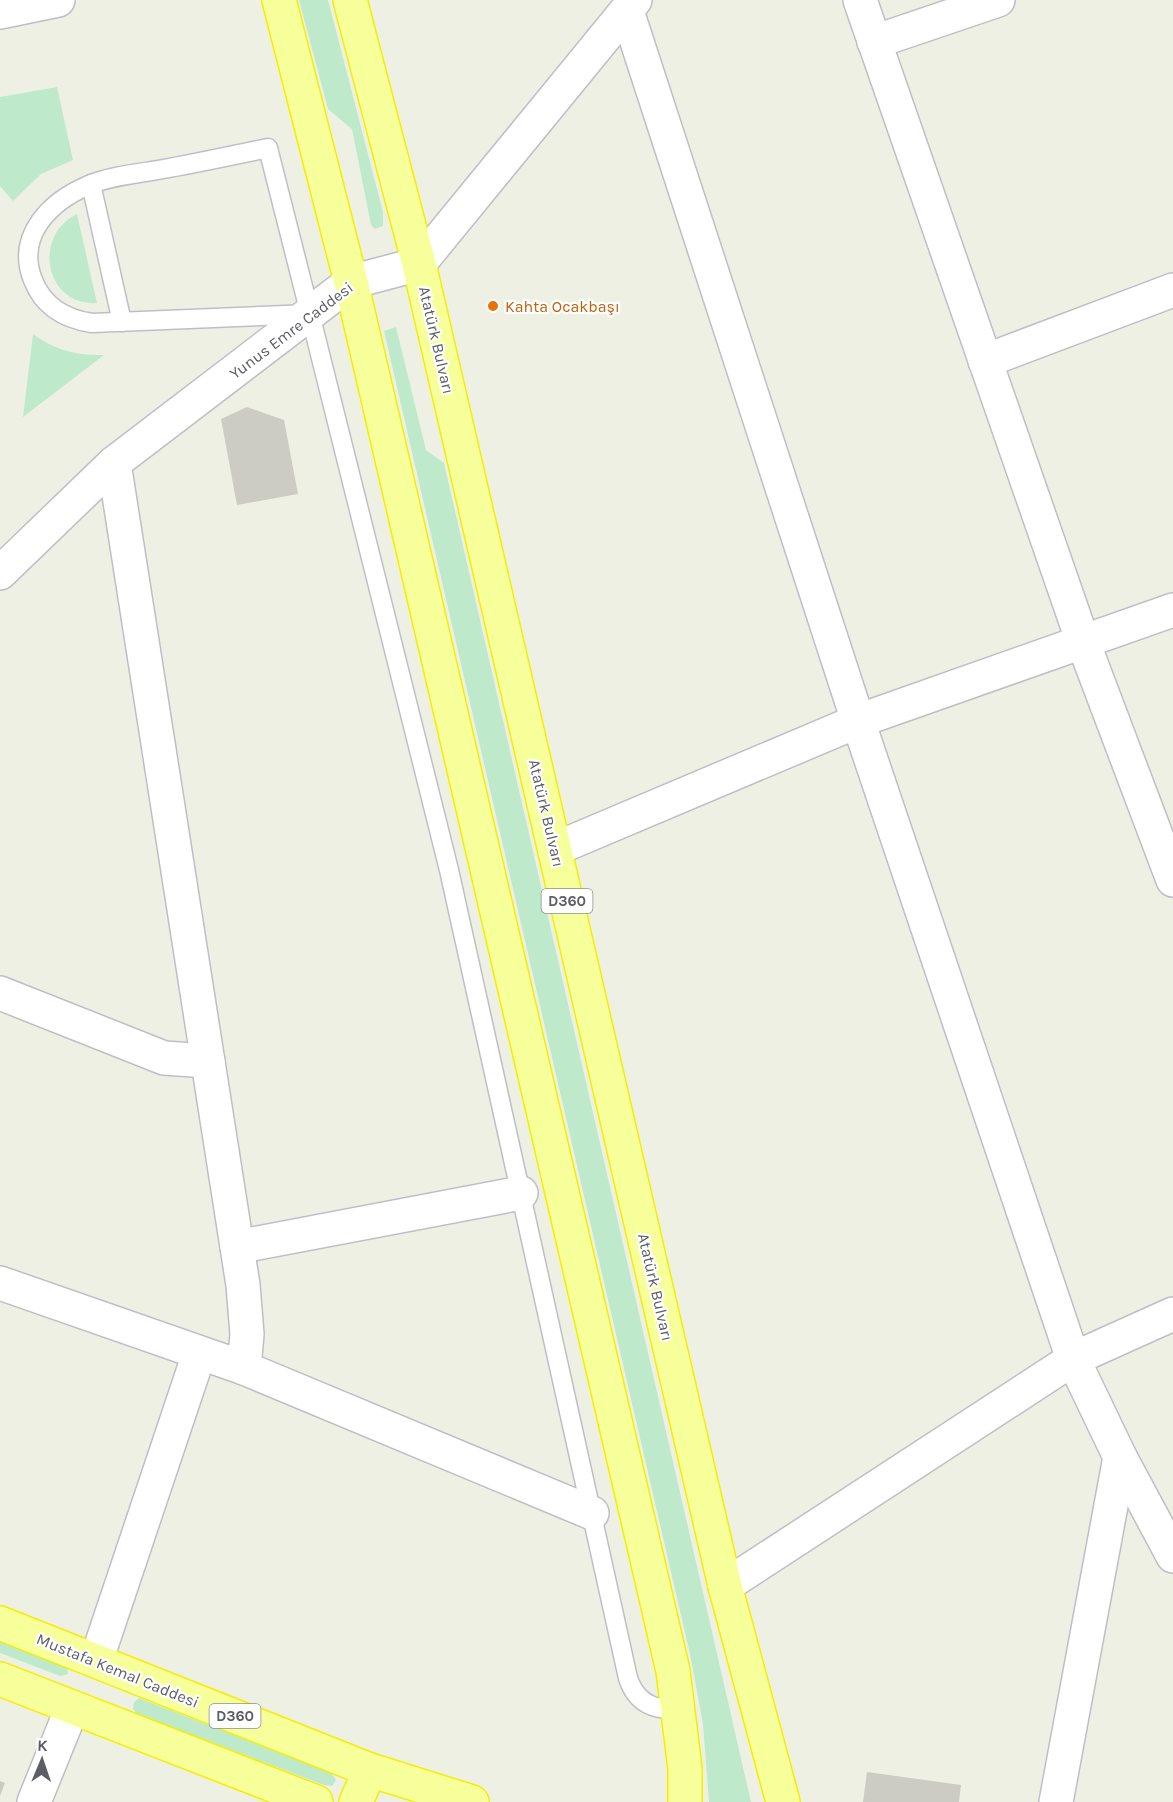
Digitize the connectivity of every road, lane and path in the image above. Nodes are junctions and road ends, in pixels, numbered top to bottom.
1 (58, 0) edge
2 (279, 0) edge
3 (350, 0) edge
4 (860, 0) edge
5 (998, 0) edge
6 (631, 6) edge
7 (0, 12) edge
8 (874, 42) junction
9 (91, 184) junction
10 (419, 264) junction
11 (351, 282) junction
12 (1173, 290) edge
13 (310, 314) junction
14 (122, 322) junction
15 (985, 361) junction
16 (114, 463) junction
17 (0, 573) edge
18 (1173, 610) edge
19 (1083, 642) junction
20 (858, 721) junction
21 (555, 849) junction
22 (1173, 880) edge
23 (0, 993) edge
24 (208, 1061) junction
25 (520, 1193) junction
26 (237, 1247) junction
27 (0, 1282) edge
28 (1173, 1314) edge
29 (199, 1354) junction
30 (1073, 1359) junction
31 (244, 1368) junction
32 (1120, 1457) junction
33 (592, 1513) junction
34 (1173, 1556) edge
35 (726, 1586) junction
36 (0, 1623) edge
37 (96, 1661) junction
38 (0, 1679) edge
39 (72, 1708) junction
40 (680, 1708) junction
41 (370, 1770) junction
42 (34, 1802) edge
43 (316, 1802) edge
44 (356, 1802) edge
45 (472, 1802) edge
46 (685, 1802) edge
47 (783, 1802) edge
48 (1056, 1802) edge

1 - 7 street
2 - 11 highway
3 - 10 highway, Atatürk Bulvarı / D360
4 - 8 street
5 - 8 street
6 - 10 street
6 - 20 street
8 - 15 street
9 - 13 lane
9 - 14 lane
9 - 14 lane
10 - 11 street, Yunus Emre Caddesi
10 - 21 highway, Atatürk Bulvarı / D360
11 - 13 street, Yunus Emre Caddesi
11 - 40 highway
12 - 15 street
13 - 14 lane
13 - 16 street, Yunus Emre Caddesi
13 - 25 lane
15 - 19 street
16 - 17 street, Yunus Emre Caddesi
16 - 24 street
18 - 19 street
19 - 20 street
19 - 22 street
20 - 21 street
20 - 30 street
21 - 35 highway, Atatürk Bulvarı / D360
23 - 24 street
24 - 26 street
25 - 26 street
25 - 33 lane
26 - 31 street
27 - 29 street
28 - 30 street
29 - 31 street
29 - 37 street
30 - 32 street
30 - 35 street
31 - 33 street
32 - 34 street
32 - 48 street
33 - 40 lane
35 - 47 highway, Atatürk Bulvarı / D360
36 - 37 highway, Mustafa Kemal Caddesi / D360
37 - 39 highway
37 - 41 highway, Mustafa Kemal Caddesi / D360
38 - 39 highway
39 - 42 street
39 - 43 highway
40 - 46 highway
41 - 44 highway
41 - 45 highway, Mustafa Kemal Caddesi / D360

